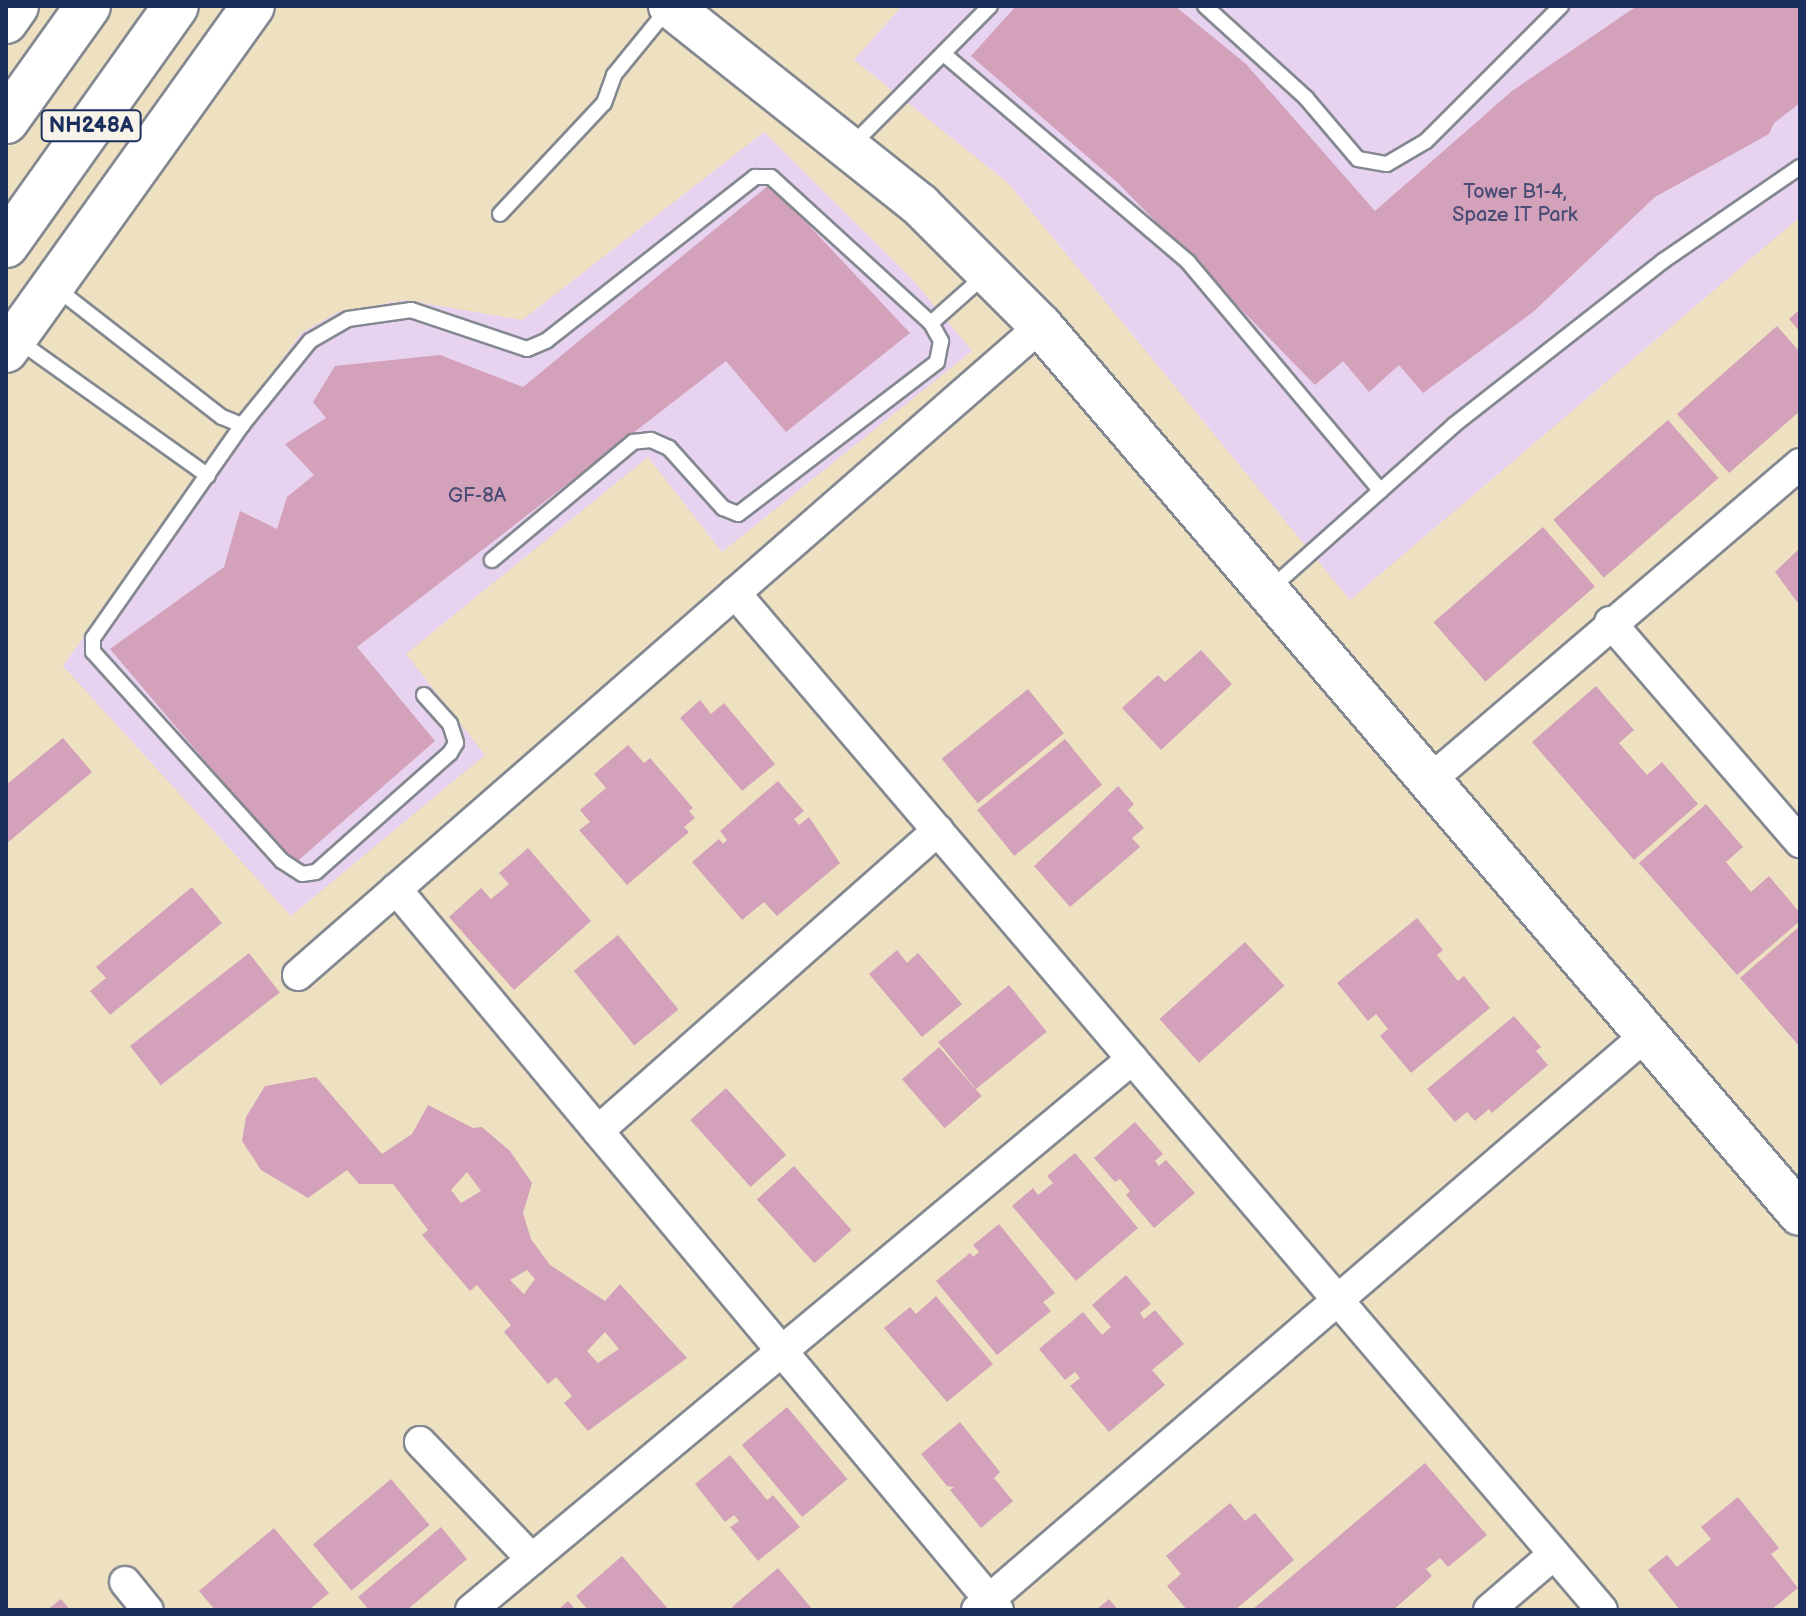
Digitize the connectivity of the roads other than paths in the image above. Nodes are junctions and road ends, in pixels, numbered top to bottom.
1 (17, 6) edge
2 (88, 6) edge
3 (176, 6) edge
4 (253, 6) edge
5 (670, 6) edge
6 (990, 6) edge
7 (1205, 6) edge
8 (1561, 6) edge
9 (6, 22) edge
10 (945, 55) junction
11 (6, 121) edge
12 (848, 149) junction
13 (1800, 167) edge
14 (500, 214) dead end
15 (6, 245) edge
16 (987, 273) junction
17 (53, 286) junction
18 (931, 323) junction
19 (1041, 326) junction
20 (11, 345) edge
21 (242, 425) junction
22 (1800, 464) edge
23 (208, 476) junction
24 (1381, 491) junction
25 (492, 560) dead end
26 (1267, 592) junction
27 (735, 593) junction
28 (1610, 622) junction
29 (424, 695) dead end
30 (1429, 781) junction
31 (1796, 829) edge
32 (938, 830) junction
33 (396, 889) junction
34 (298, 975) dead end
35 (1645, 1036) junction
36 (1132, 1059) junction
37 (598, 1131) junction
38 (1796, 1203) edge
39 (1338, 1300) junction
40 (782, 1351) junction
41 (420, 1442) dead end
42 (1554, 1554) junction
43 (532, 1559) junction
44 (125, 1582) dead end
45 (988, 1606) edge
46 (148, 1610) edge
47 (471, 1610) edge
48 (1489, 1610) edge
49 (1602, 1610) edge

1 - 9 street
2 - 11 highway, NH248A
3 - 15 highway, NH248A
4 - 17 street
5 - 12 street
5 - 14 lane
6 - 10 lane
7 - 8 lane
10 - 12 lane
10 - 24 lane
12 - 16 street
13 - 24 lane
16 - 18 lane
16 - 19 street
17 - 20 street
17 - 21 lane
18 - 21 lane
18 - 25 lane
19 - 26 street
19 - 27 street
20 - 23 lane
21 - 23 lane
22 - 28 street
23 - 29 lane
24 - 26 lane
26 - 30 street
27 - 32 street
27 - 33 street
28 - 30 street
28 - 31 street
30 - 35 street
32 - 36 street
32 - 37 street
33 - 34 street
33 - 37 street
35 - 38 street
35 - 39 street
36 - 39 street
36 - 40 street
37 - 40 street
39 - 42 street
39 - 45 street
40 - 43 street
40 - 45 street
41 - 43 street
42 - 48 street
42 - 49 street
43 - 47 street
44 - 46 street

